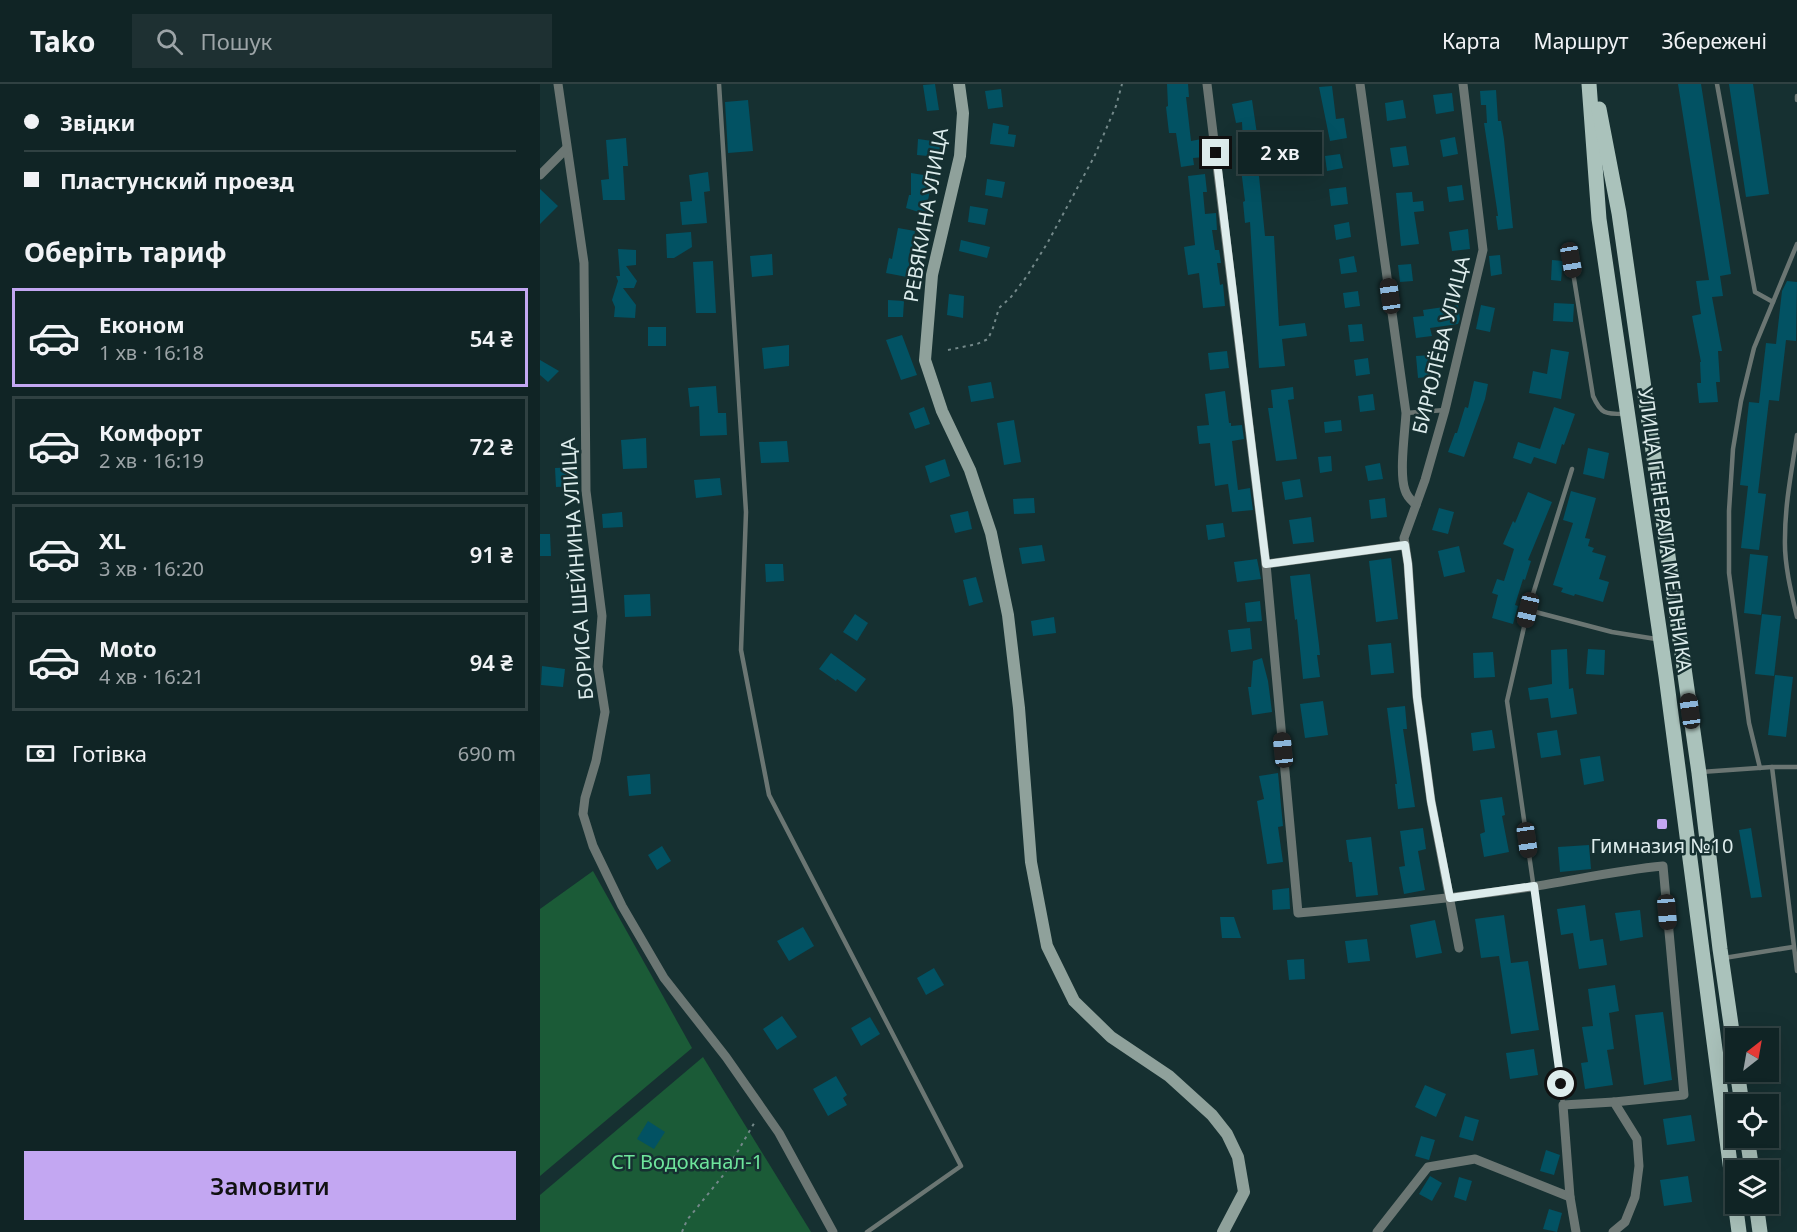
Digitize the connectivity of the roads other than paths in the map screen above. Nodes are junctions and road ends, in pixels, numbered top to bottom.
1 (558, 84) edge
2 (719, 84) edge
3 (959, 84) edge
4 (1207, 84) edge
5 (1360, 84) edge
6 (1462, 84) edge
7 (1589, 84) edge
8 (1594, 84) edge
9 (1717, 84) edge
10 (566, 149) junction
11 (540, 176) edge
12 (1797, 244) edge
13 (1571, 260) dead end
14 (1773, 302) junction
15 (1445, 410) junction
16 (1406, 413) junction
17 (1626, 414) junction
18 (1797, 435) edge
19 (1572, 469) dead end
20 (1416, 505) junction
21 (1405, 545) junction
22 (1266, 564) junction
23 (1528, 610) junction
24 (1797, 617) edge
25 (1659, 640) junction
26 (1772, 767) junction
27 (1797, 767) edge
28 (1760, 768) junction
29 (1698, 773) junction
30 (1678, 775) junction
31 (1534, 886) junction
32 (1450, 898) junction
33 (1793, 946) junction
34 (1459, 948) dead end
35 (1721, 958) junction
36 (1797, 971) edge
37 (1731, 1028) edge
38 (1614, 1102) junction
39 (1563, 1105) junction
40 (1570, 1197) junction
41 (1758, 1214) edge
42 (833, 1232) edge
43 (867, 1232) edge
44 (1223, 1232) edge
45 (1377, 1232) edge
46 (1575, 1232) edge
47 (1613, 1232) edge
48 (1738, 1232) edge
49 (1760, 1232) edge

1 - 10 street, БОРИСА ШЕЙНИНА УЛИЦА
2 - 43 lane
3 - 44 main road, РЕВЯКИНА УЛИЦА
4 - 22 street
5 - 16 street
6 - 15 street, БИРЮЛЁВА УЛИЦА
7 - 17 main road, УЛИЦА ГЕНЕРАЛА МЕЛЬНИКА
8 - 29 main road, УЛИЦА ГЕНЕРАЛА МЕЛЬНИКА
9 - 14 lane
10 - 11 street
10 - 42 street, БОРИСА ШЕЙНИНА УЛИЦА
12 - 14 lane
13 - 17 lane
14 - 28 lane
15 - 16 lane
15 - 20 street, БИРЮЛЁВА УЛИЦА
16 - 20 street
17 - 25 main road, УЛИЦА ГЕНЕРАЛА МЕЛЬНИКА
18 - 24 lane
19 - 23 lane
20 - 21 street, БИРЮЛЁВА УЛИЦА
21 - 22 street
21 - 32 street
22 - 32 street
23 - 25 lane
23 - 31 lane
25 - 30 main road, УЛИЦА ГЕНЕРАЛА МЕЛЬНИКА
26 - 27 lane
26 - 28 lane
26 - 33 lane
28 - 29 lane
29 - 30 main road
29 - 35 main road, УЛИЦА ГЕНЕРАЛА МЕЛЬНИКА
30 - 48 main road, УЛИЦА ГЕНЕРАЛА МЕЛЬНИКА
31 - 32 street
31 - 38 street
31 - 39 lane
32 - 34 street
33 - 35 lane
33 - 36 lane
35 - 37 main road, УЛИЦА ГЕНЕРАЛА МЕЛЬНИКА
38 - 39 street
38 - 47 street
39 - 40 street
40 - 45 street
40 - 46 street
41 - 49 main road

